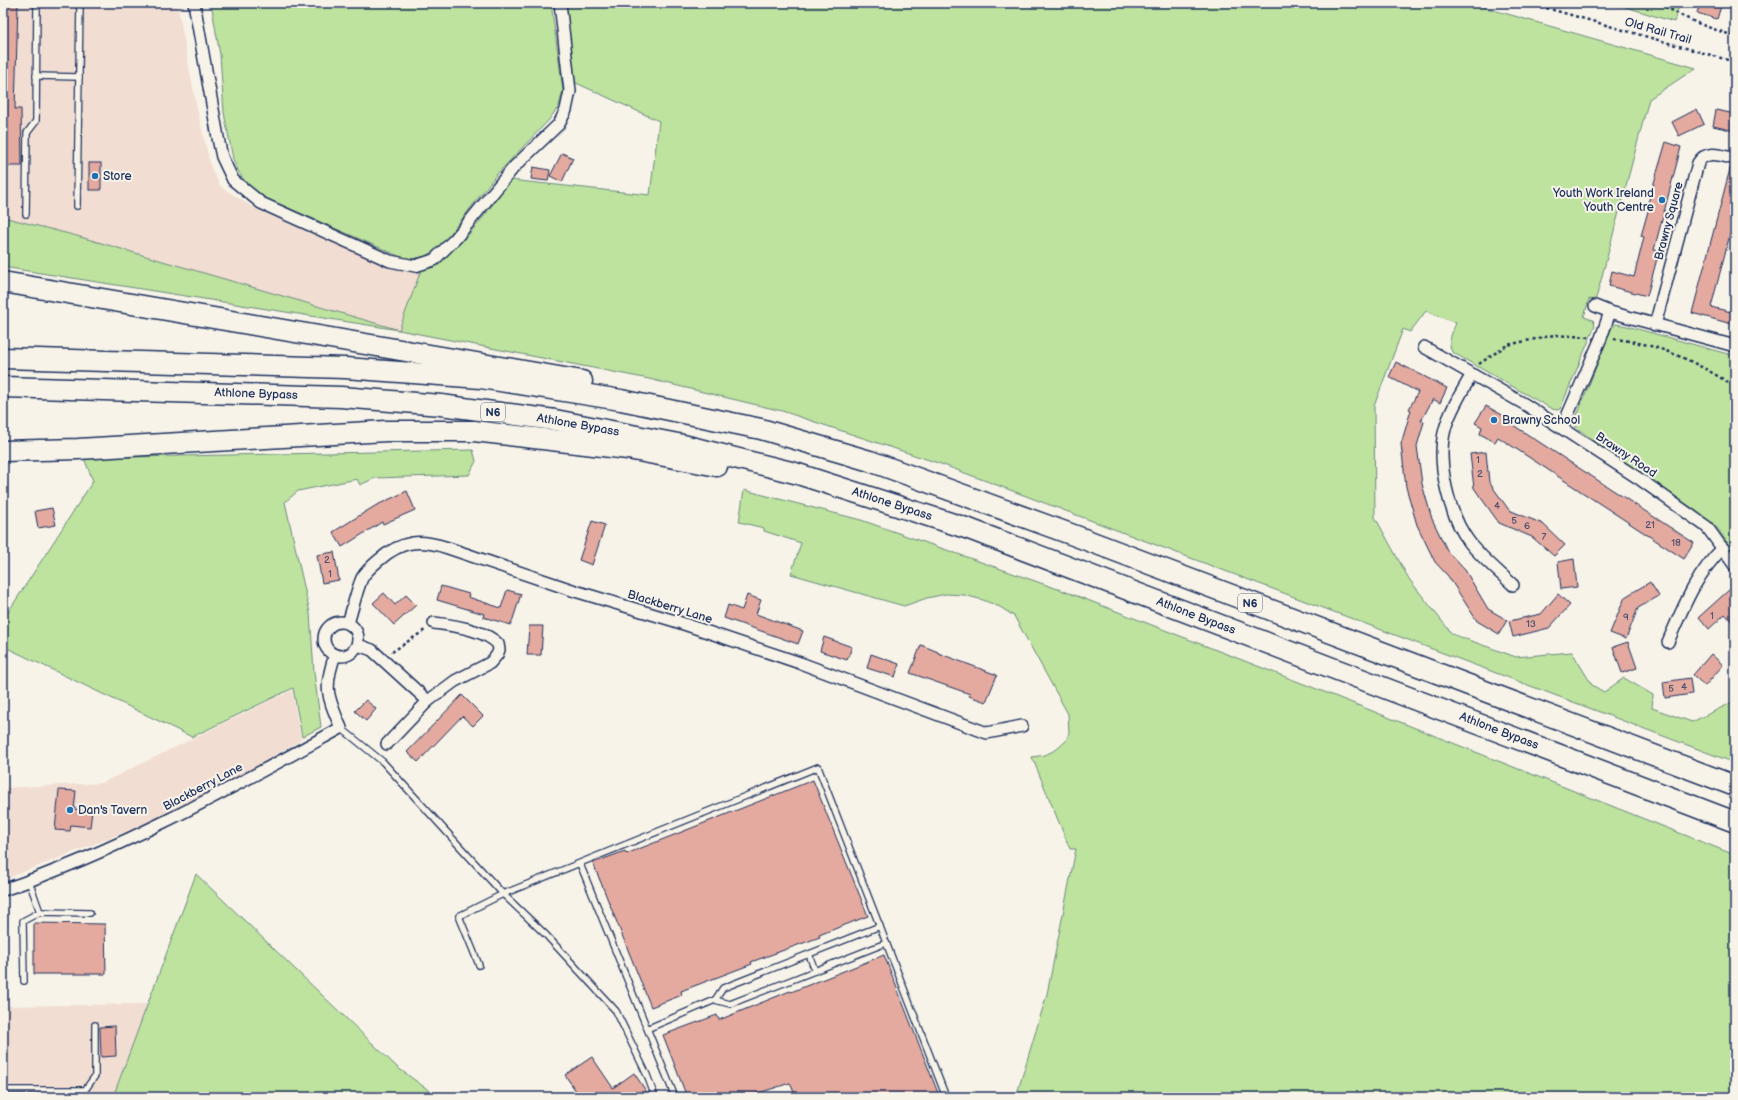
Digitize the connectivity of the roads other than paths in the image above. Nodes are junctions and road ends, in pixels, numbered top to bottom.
1 (37, 3) edge
2 (80, 3) edge
3 (194, 3) edge
4 (560, 3) edge
5 (36, 76) junction
6 (79, 77) junction
7 (1735, 159) edge
8 (77, 206) dead end
9 (26, 214) dead end
10 (3, 282) edge
11 (1595, 306) dead end
12 (1610, 312) junction
13 (1655, 325) junction
14 (1735, 346) edge
15 (1424, 347) dead end
16 (3, 358) edge
17 (1472, 374) junction
18 (3, 387) edge
19 (1562, 428) junction
20 (761, 429) junction
21 (3, 451) edge
22 (969, 529) junction
23 (1722, 548) junction
24 (1735, 566) edge
25 (1514, 585) dead end
26 (348, 623) junction
27 (434, 623) road end
28 (1668, 642) dead end
29 (358, 645) junction
30 (335, 655) junction
31 (428, 701) junction
32 (1022, 726) dead end
33 (341, 728) junction
34 (387, 744) dead end
35 (1735, 786) edge
36 (1735, 822) edge
37 (580, 864) junction
38 (29, 881) junction
39 (3, 890) edge
40 (503, 894) junction
41 (40, 912) junction
42 (90, 913) dead end
43 (880, 926) junction
44 (886, 943) junction
45 (809, 954) junction
46 (479, 965) dead end
47 (815, 971) junction
48 (24, 981) dead end
49 (715, 1000) junction
50 (95, 1025) dead end
51 (648, 1028) junction
52 (3, 1090) edge
53 (655, 1097) edge
54 (675, 1097) edge
55 (946, 1097) edge

1 - 5 lane
2 - 6 lane
3 - 4 street
5 - 6 lane
5 - 9 lane
6 - 8 lane
7 - 13 street, Brawny Square
10 - 20 highway, N6
11 - 12 street
12 - 13 street
12 - 19 street
13 - 14 street
15 - 17 street, Brawny Road
16 - 20 highway, N6
17 - 19 street, Brawny Road
17 - 25 street
18 - 22 highway, Athlone Bypass / N6
19 - 23 street, Brawny Road
20 - 35 highway, N6
21 - 22 highway, N6
22 - 36 highway, Athlone Bypass / N6
23 - 24 street, Brawny Road
23 - 28 street
26 - 29 street
26 - 30 street
26 - 32 street, Blackberry Lane
27 - 31 street
29 - 30 street
29 - 31 street
30 - 33 street
31 - 34 street
33 - 38 street, Blackberry Lane
33 - 40 lane
37 - 40 lane
37 - 43 lane
37 - 51 lane
38 - 39 street, Blackberry Lane
38 - 41 lane
40 - 46 lane
40 - 53 lane
41 - 42 lane
41 - 48 lane
43 - 44 lane
43 - 45 lane
44 - 47 lane
44 - 55 lane
45 - 47 lane
45 - 49 lane
47 - 49 lane
49 - 51 lane
50 - 52 lane
51 - 54 lane

